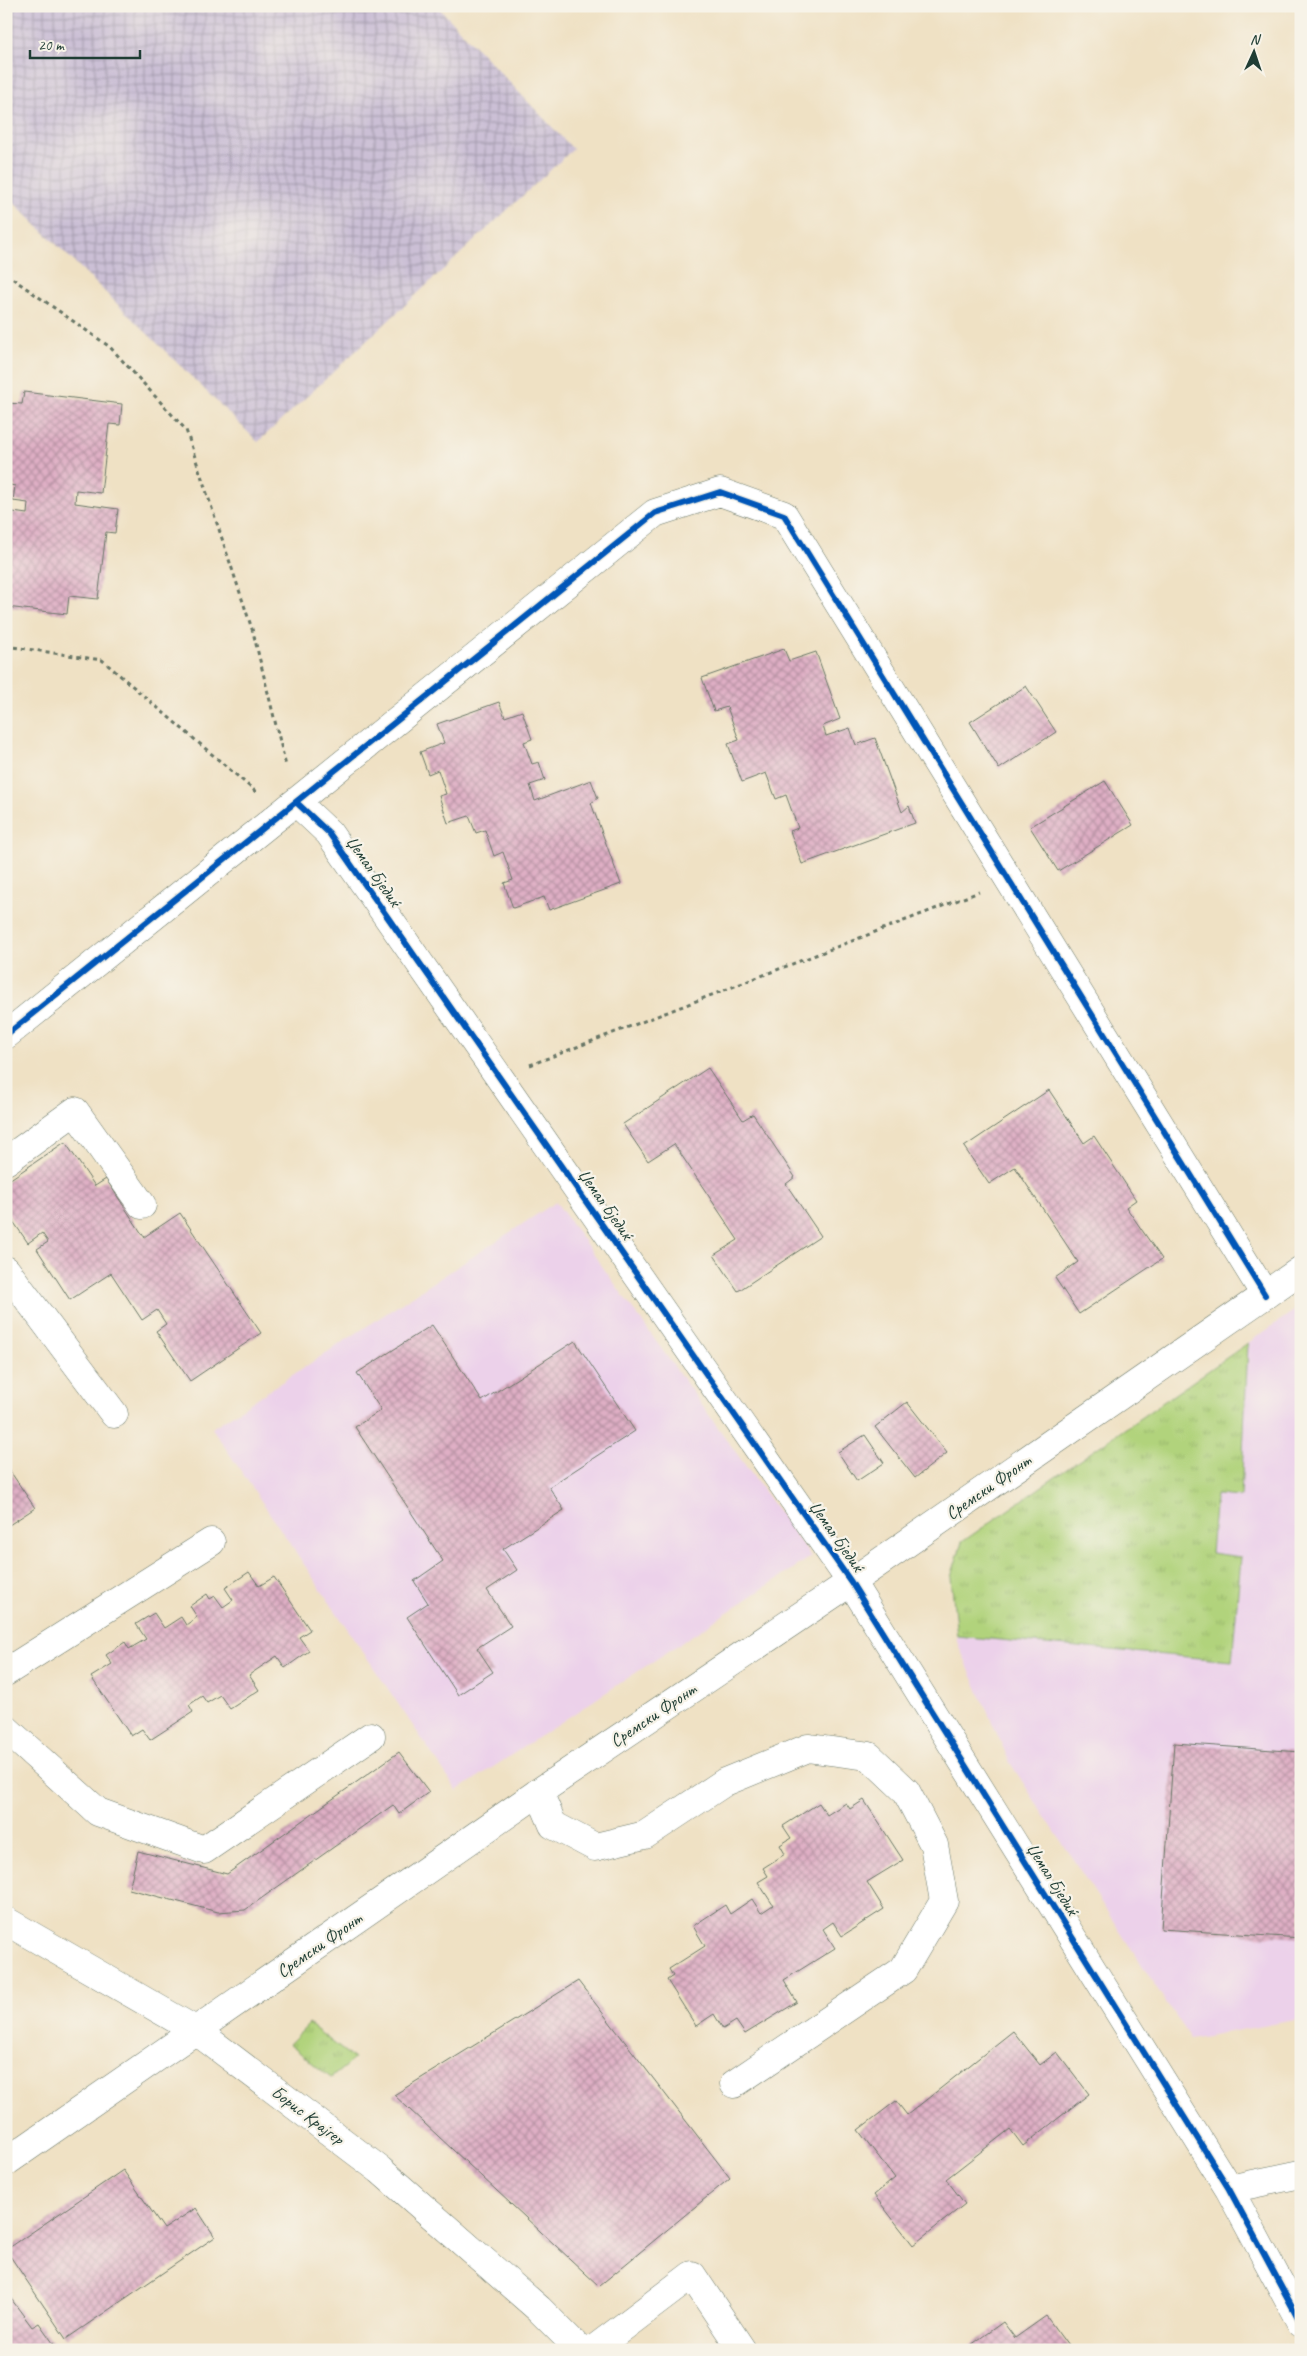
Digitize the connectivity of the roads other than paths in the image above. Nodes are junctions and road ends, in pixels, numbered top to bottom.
1 (289, 808) junction
2 (6, 1035) edge
3 (6, 1161) edge
4 (142, 1205) dead end
5 (6, 1270) edge
6 (1301, 1270) edge
7 (1265, 1295) junction
8 (114, 1414) dead end
9 (211, 1542) dead end
10 (851, 1582) junction
11 (6, 1672) edge
12 (6, 1729) edge
13 (370, 1736) dead end
14 (539, 1792) junction
15 (6, 1921) edge
16 (196, 2030) junction
17 (734, 2084) dead end
18 (6, 2162) edge
19 (1301, 2174) edge
20 (1229, 2189) junction
21 (1301, 2323) edge
22 (580, 2350) edge
23 (593, 2350) edge
24 (742, 2350) edge

1 - 2 street
1 - 7 street
1 - 10 street, Џемал Бједиќ
3 - 4 street
5 - 8 street
6 - 7 street, Сремски Фронт
7 - 10 street, Сремски Фронт
9 - 11 street
10 - 14 street, Сремски Фронт
10 - 20 street, Џемал Бједиќ
12 - 13 street
14 - 16 street, Сремски Фронт
14 - 17 street
15 - 16 street, Борис Крајгер
16 - 18 street, Сремски Фронт
16 - 22 street, Борис Крајгер
19 - 20 street
20 - 21 street, Џемал Бједиќ
23 - 24 street

